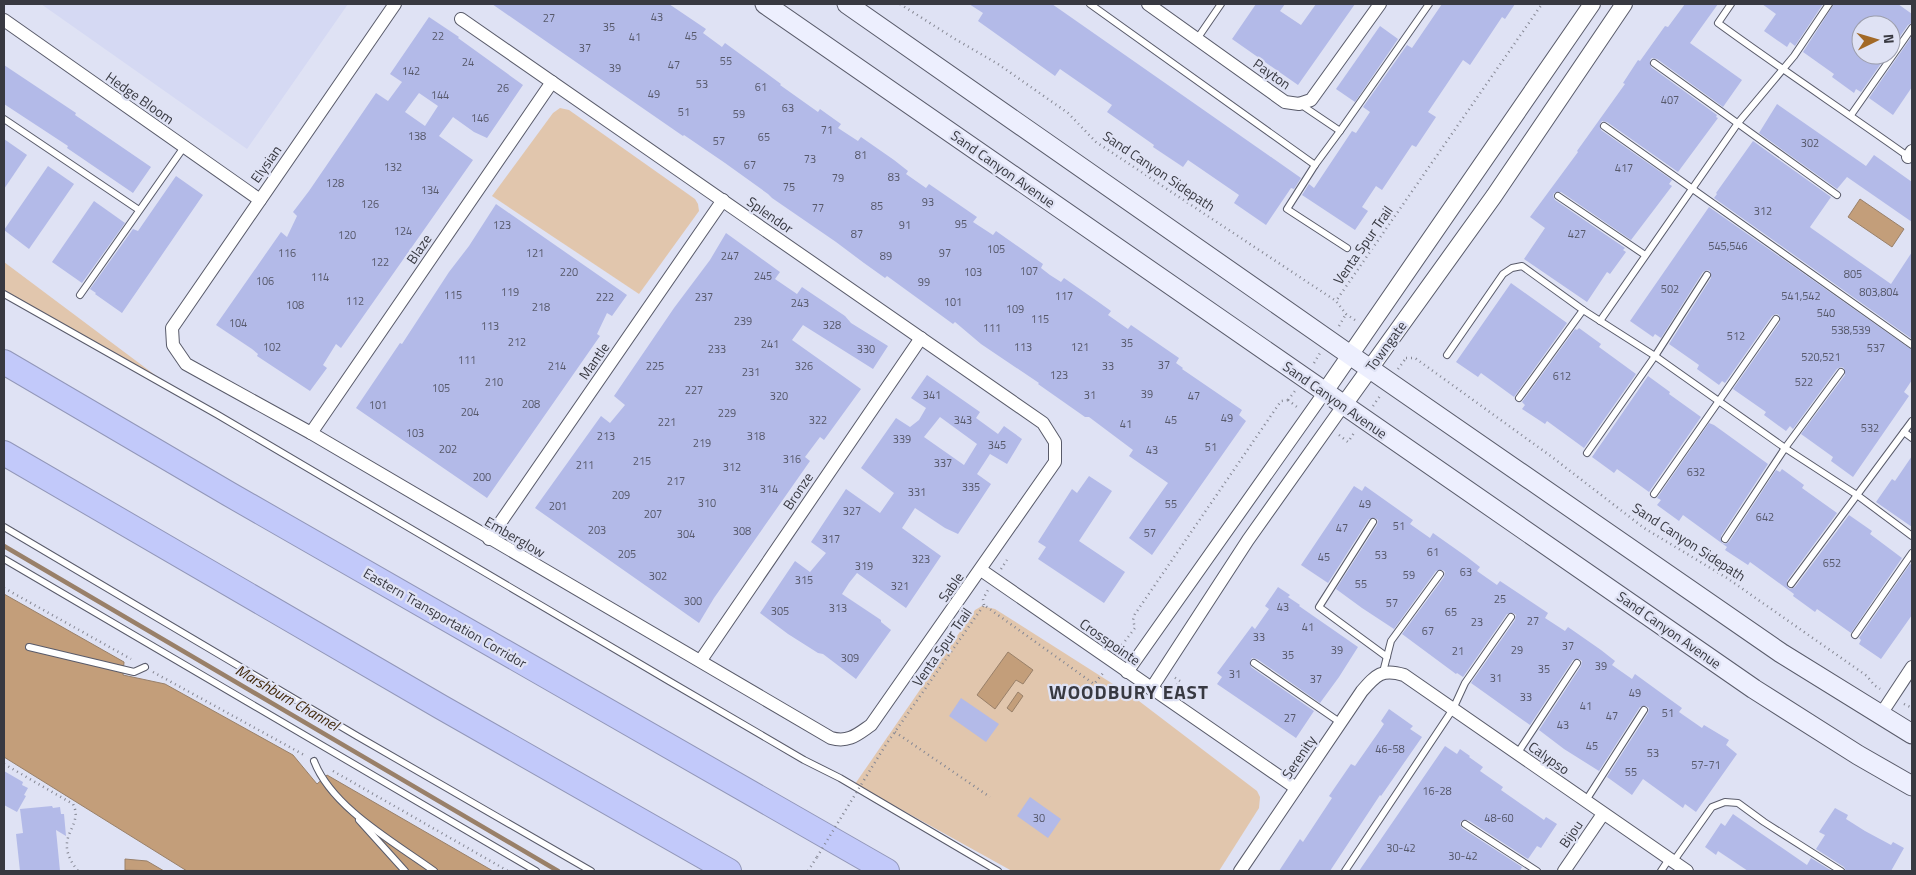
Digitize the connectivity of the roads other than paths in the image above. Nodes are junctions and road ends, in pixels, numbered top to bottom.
1 (395, 4) edge
2 (766, 4) edge
3 (847, 4) edge
4 (1090, 4) edge
5 (1221, 4) edge
6 (1380, 4) edge
7 (1428, 4) edge
8 (1592, 4) edge
9 (1624, 4) edge
10 (1731, 4) edge
11 (1830, 4) edge
12 (1155, 6) edge
13 (461, 19) dead end
14 (4, 20) edge
15 (1912, 28) edge
16 (1197, 39) junction
17 (1654, 63) dead end
18 (1784, 69) junction
19 (552, 82) junction
20 (1299, 104) junction
21 (1851, 115) junction
22 (4, 119) edge
23 (1738, 123) junction
24 (1604, 126) dead end
25 (1340, 131) junction
26 (184, 147) junction
27 (1911, 156) edge
28 (1315, 165) junction
29 (1693, 188) junction
30 (1837, 195) dead end
31 (1558, 196) dead end
32 (260, 200) junction
33 (723, 200) junction
34 (139, 210) junction
35 (1347, 248) dead end
36 (1645, 256) junction
37 (1707, 275) dead end
38 (4, 294) edge
39 (80, 295) dead end
40 (1583, 310) junction
41 (1776, 319) dead end
42 (1600, 321) junction
43 (921, 338) junction
44 (173, 345) joint
45 (1912, 345) edge
46 (1350, 355) junction
47 (1447, 355) dead end
48 (1655, 356) junction
49 (4, 362) edge
50 (1370, 368) junction
51 (1841, 372) dead end
52 (1324, 393) junction
53 (1519, 398) dead end
54 (1719, 402) junction
55 (1343, 406) junction
56 (1912, 421) edge
57 (1904, 432) junction
58 (311, 433) junction
59 (1912, 438) edge
60 (1055, 442) joint
61 (1786, 448) junction
62 (4, 453) edge
63 (1587, 453) dead end
64 (1654, 494) dead end
65 (1857, 495) junction
66 (1373, 522) dead end
67 (4, 527) edge
68 (1912, 536) edge
69 (489, 539) junction
70 (1725, 539) dead end
71 (1912, 553) edge
72 (4, 559) edge
73 (981, 570) junction
74 (1440, 574) dead end
75 (1791, 584) dead end
76 (1510, 617) dead end
77 (1855, 635) dead end
78 (29, 647) dead end
79 (1388, 657) junction
80 (701, 660) junction
81 (1254, 663) dead end
82 (1577, 663) dead end
83 (145, 667) road end
84 (1912, 667) edge
85 (1127, 672) junction
86 (1389, 672) junction
87 (1151, 689) junction
88 (1453, 709) junction
89 (1644, 710) dead end
90 (1881, 714) junction
91 (1341, 723) junction
92 (1912, 734) edge
93 (852, 739) joint
94 (1517, 754) junction
95 (314, 761) road end
96 (1912, 786) edge
97 (1296, 788) junction
98 (1585, 802) junction
99 (349, 809) junction
100 (1603, 814) junction
101 (1465, 824) dead end
102 (1671, 860) junction
103 (405, 871) edge
104 (434, 871) edge
105 (536, 871) edge
106 (591, 871) edge
107 (729, 871) edge
108 (887, 871) edge
109 (998, 871) edge
110 (1240, 871) edge
111 (1345, 871) edge
112 (1537, 871) edge
113 (1564, 871) edge
114 (1661, 871) edge
115 (1687, 871) edge
116 (1841, 871) edge

1 - 32 street, Elysian
2 - 52 main road, Sand Canyon Avenue
3 - 46 main road
4 - 28 lane
5 - 16 lane
6 - 20 street, Payton
7 - 25 lane
8 - 46 street, Towngate
9 - 50 street, Towngate
10 - 18 lane
11 - 18 lane
12 - 16 street, Payton
13 - 19 street, Splendor
14 - 26 street, Hedge Bloom
15 - 21 lane
16 - 20 street, Payton
17 - 23 lane
18 - 21 lane
18 - 23 lane
19 - 33 street, Splendor
19 - 58 street, Blaze
20 - 25 lane
21 - 27 lane
22 - 34 lane
23 - 29 lane
23 - 30 lane
24 - 29 lane
25 - 28 lane
26 - 32 street, Hedge Bloom
26 - 34 lane
28 - 35 lane
29 - 36 lane
29 - 45 lane
31 - 36 lane
32 - 44 street, Elysian
33 - 43 street, Splendor
33 - 69 street, Mantle
34 - 39 lane
36 - 42 lane
37 - 48 lane
38 - 109 lane
40 - 42 lane
40 - 47 lane
40 - 53 lane
41 - 54 lane
42 - 48 lane
43 - 60 street, Splendor
43 - 80 street, Bronze
44 - 58 street, Emberglow
46 - 50 main road
46 - 52 street, Towngate
48 - 54 lane
48 - 63 lane
49 - 108 highway, Eastern Transportation Corridor
50 - 55 street, Towngate
50 - 90 main road
51 - 61 lane
52 - 55 main road, Sand Canyon Avenue
52 - 85 street, Towngate
54 - 61 lane
54 - 64 lane
55 - 87 street, Towngate
55 - 96 main road, Sand Canyon Avenue
56 - 57 lane
57 - 59 lane
57 - 65 lane
58 - 69 street, Emberglow
60 - 73 street, Sable
61 - 65 lane
61 - 70 lane
62 - 107 highway
65 - 68 lane
65 - 75 lane
66 - 79 lane
67 - 106 lane
69 - 80 street, Emberglow
71 - 77 lane
72 - 105 lane
73 - 85 street, Crosspointe
73 - 93 street, Sable
74 - 79 lane
76 - 88 lane
78 - 83 lane
79 - 86 lane
80 - 93 street, Emberglow
81 - 91 lane
82 - 94 lane
84 - 90 street
85 - 87 street, Crosspointe
86 - 88 street, Calypso
86 - 91 street, Serenity
87 - 97 street, Crosspointe
88 - 94 street, Calypso
88 - 111 lane
89 - 98 lane
90 - 92 main road
91 - 97 street, Serenity
94 - 98 street, Calypso
95 - 99 lane
97 - 110 street, Serenity
98 - 100 street, Calypso
99 - 103 lane
99 - 104 lane
100 - 102 street, Calypso
100 - 113 street, Bijou
101 - 112 lane
102 - 114 lane
102 - 115 street, Calypso
102 - 116 lane

